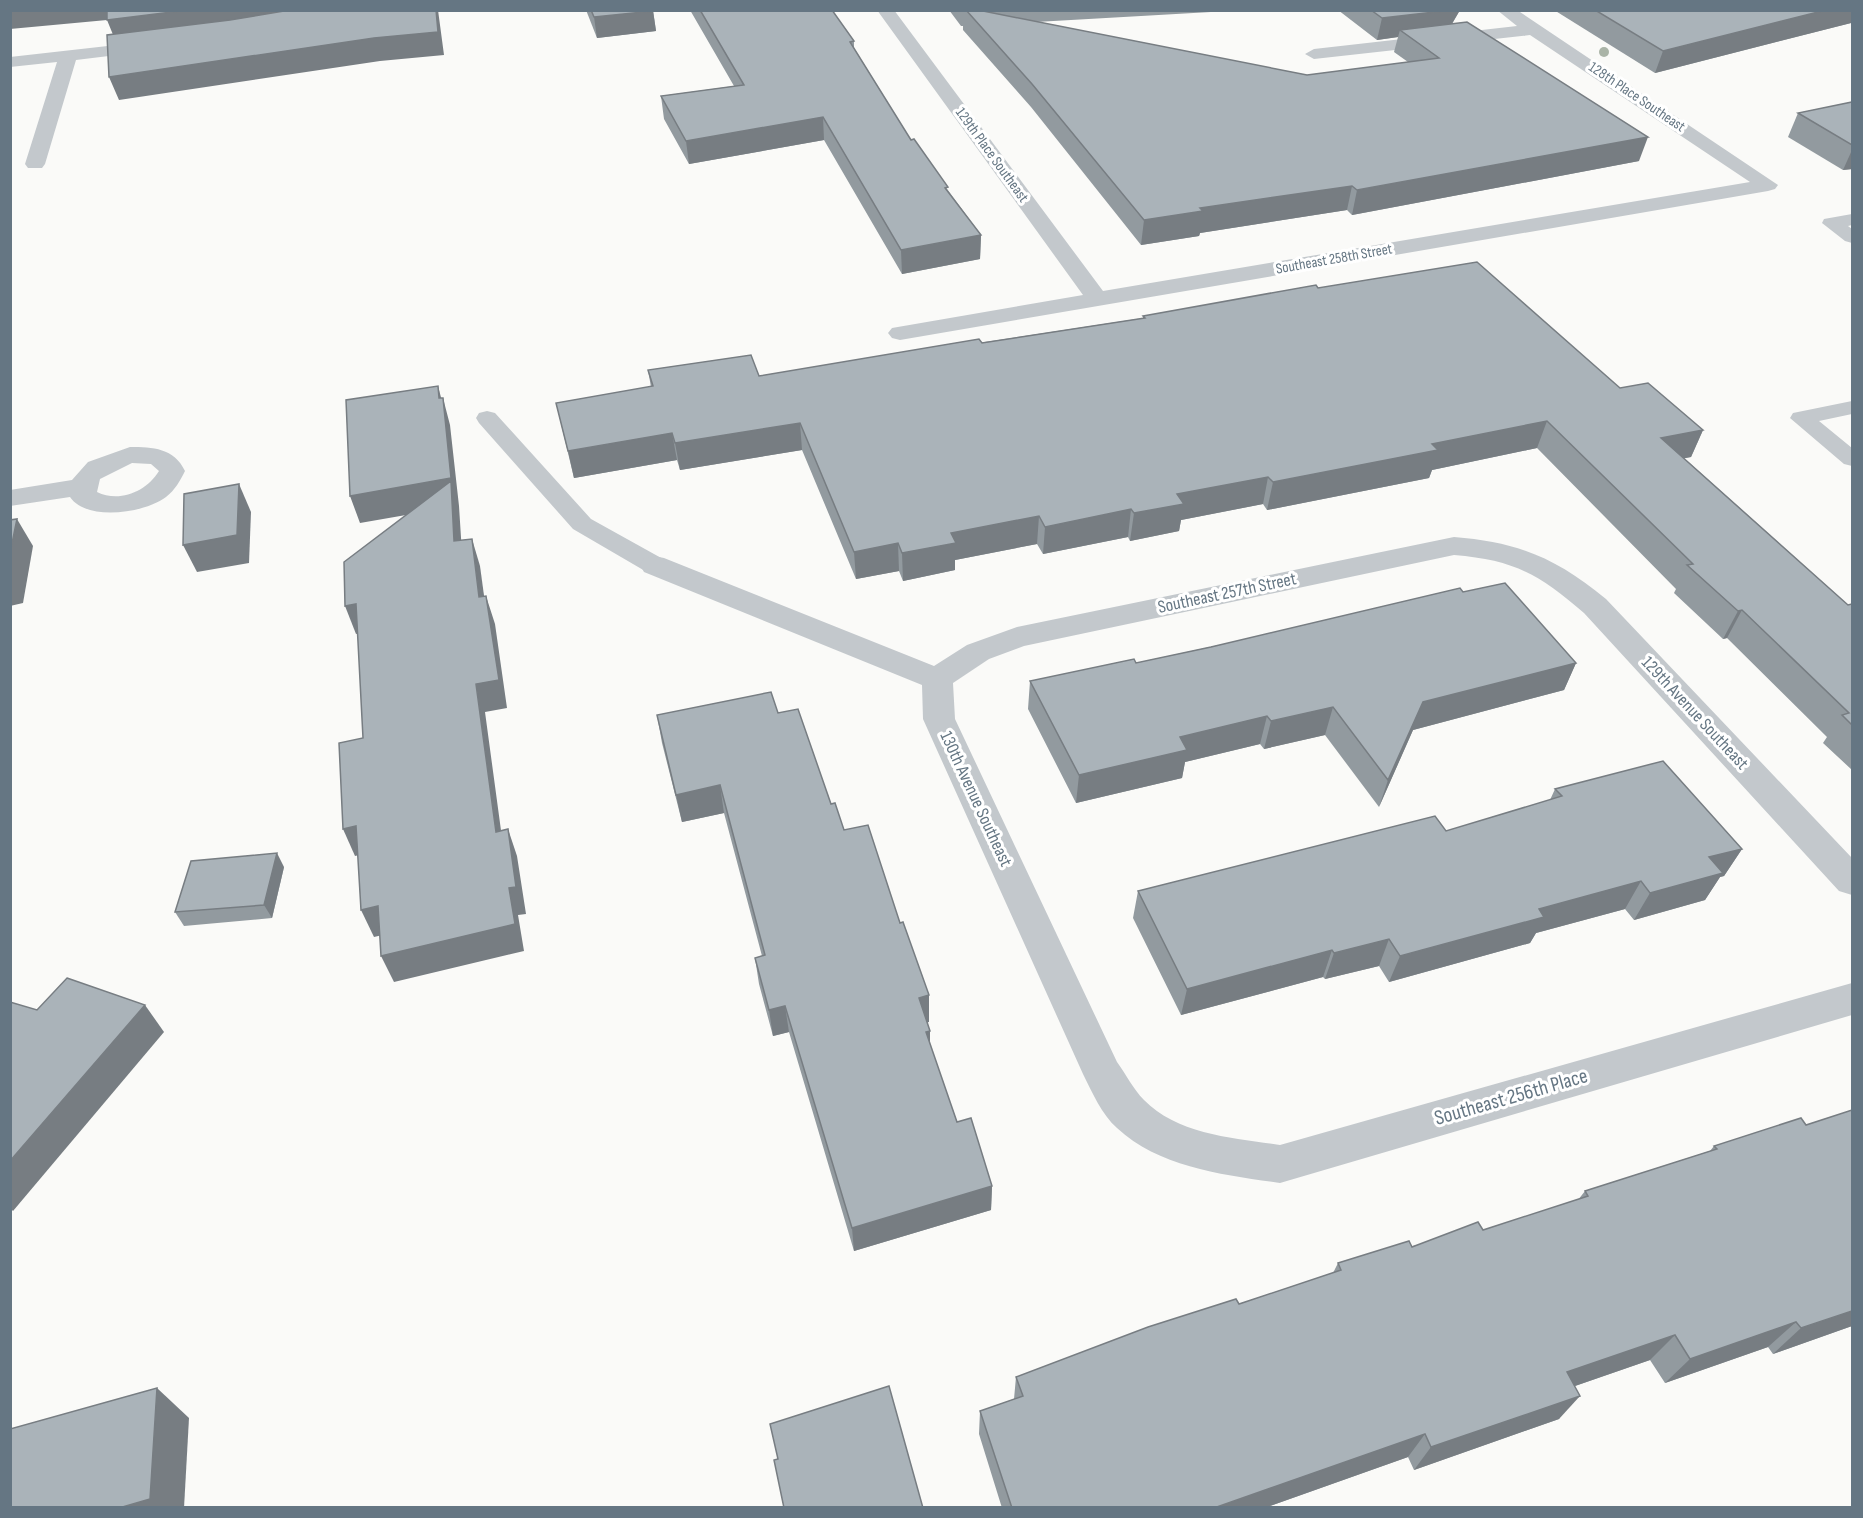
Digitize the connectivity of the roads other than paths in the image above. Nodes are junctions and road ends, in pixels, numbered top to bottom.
1 (885, 10) edge
2 (1505, 10) edge
3 (1534, 29) junction
4 (169, 44) edge
5 (1314, 54) dead end
6 (68, 56) junction
7 (10, 62) edge
8 (35, 164) dead end
9 (1768, 185) joint
10 (1852, 220) edge
11 (1852, 237) edge
12 (1098, 300) junction
13 (900, 333) dead end
14 (1852, 408) edge
15 (487, 418) dead end
16 (1852, 459) edge
17 (81, 487) dead end
18 (10, 498) edge
19 (1526, 558) joint
20 (654, 565) joint
21 (937, 679) junction
22 (1852, 881) edge
23 (1852, 999) edge
24 (1168, 1139) joint

1 - 12 street, 129th Place Southeast
2 - 3 street, 128th Place Southeast
3 - 5 street
3 - 9 street, 128th Place Southeast
4 - 6 street
6 - 7 street
6 - 8 street
9 - 12 street, Southeast 258th Street
10 - 11 lane
12 - 13 street, Southeast 258th Street
14 - 16 lane
15 - 20 lane
17 - 18 street
19 - 21 street, Southeast 257th Street
19 - 22 street, 129th Avenue Southeast
20 - 21 street
21 - 24 street, 130th Avenue Southeast
23 - 24 street, Southeast 256th Place

